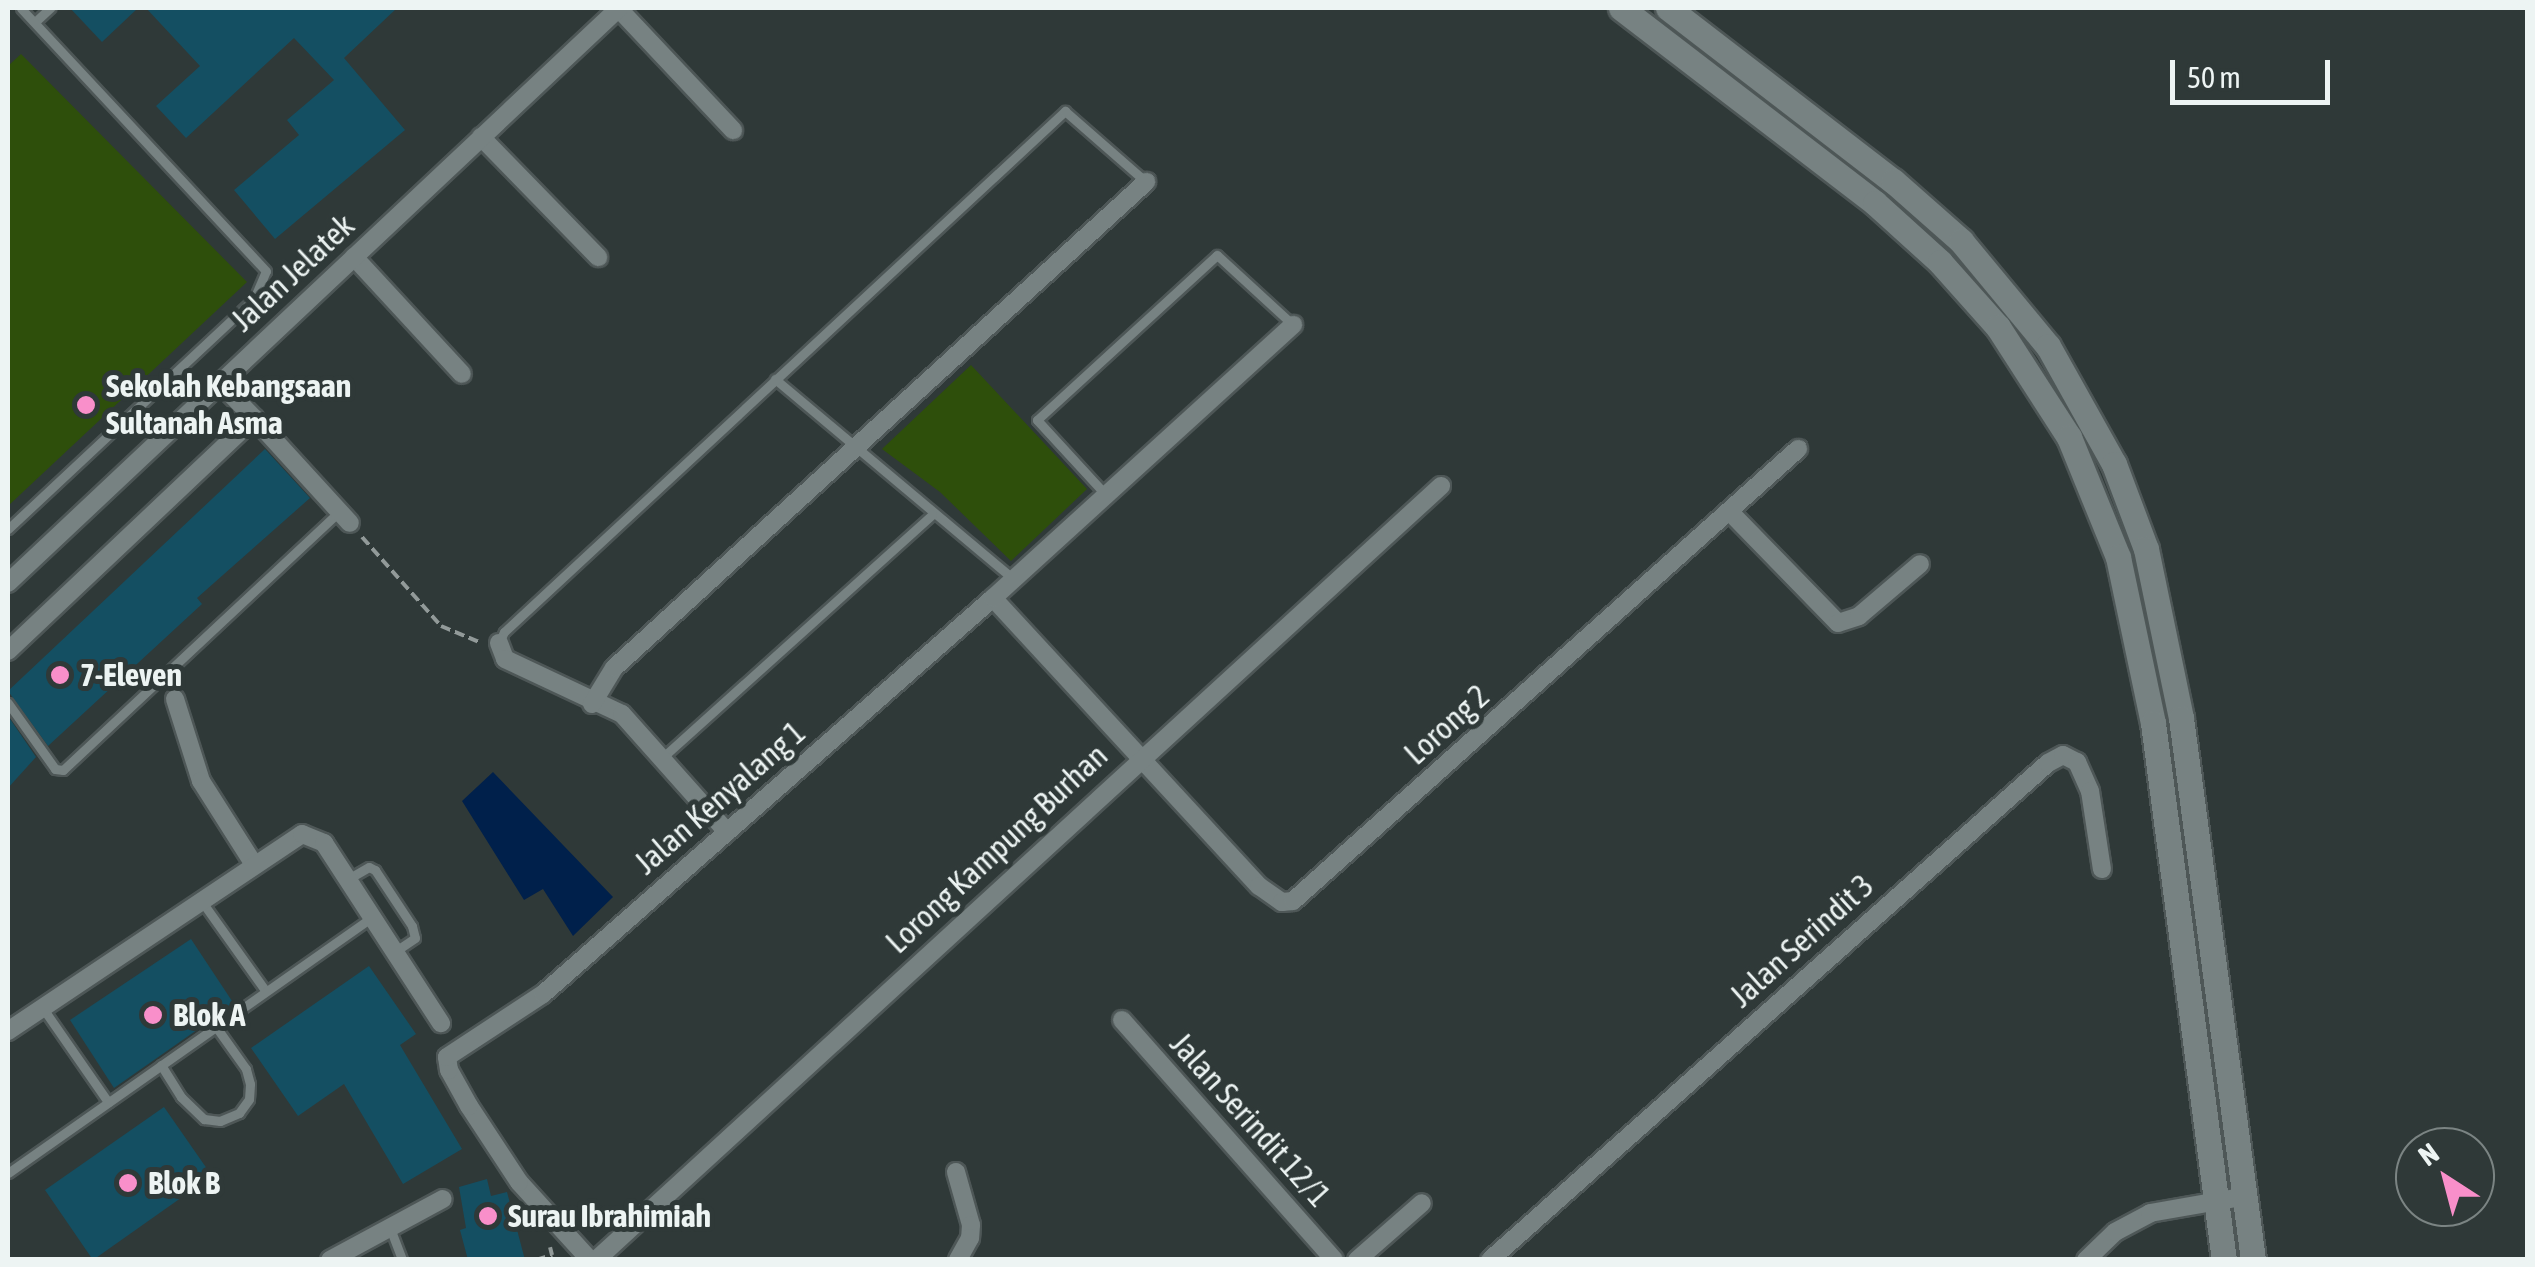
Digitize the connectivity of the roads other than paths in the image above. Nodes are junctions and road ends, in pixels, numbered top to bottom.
1 (21, 8) edge
2 (50, 8) edge
3 (619, 8) edge
4 (1620, 8) edge
5 (1668, 8) edge
6 (35, 22) junction
7 (733, 130) dead end
8 (481, 137) junction
9 (1146, 182) joint
10 (354, 257) junction
11 (598, 257) dead end
12 (1293, 325) joint
13 (462, 374) dead end
14 (775, 379) junction
15 (220, 383) junction
16 (254, 418) junction
17 (857, 447) junction
18 (1798, 449) dead end
19 (1441, 486) dead end
20 (1106, 494) junction
21 (1729, 511) junction
22 (932, 515) junction
23 (344, 518) joint
24 (8, 529) edge
25 (1920, 564) dead end
26 (1018, 574) junction
27 (8, 583) edge
28 (992, 598) junction
29 (498, 643) joint
30 (8, 652) edge
31 (175, 699) dead end
32 (8, 703) edge
33 (592, 704) junction
34 (1143, 756) junction
35 (663, 758) junction
36 (726, 832) junction
37 (253, 863) junction
38 (2102, 869) dead end
39 (348, 879) junction
40 (200, 899) junction
41 (372, 917) junction
42 (394, 952) junction
43 (265, 990) junction
44 (42, 1008) junction
45 (1122, 1020) dead end
46 (441, 1023) dead end
47 (216, 1026) junction
48 (8, 1030) edge
49 (160, 1066) junction
50 (108, 1102) junction
51 (956, 1172) dead end
52 (8, 1173) edge
53 (2247, 1196) junction
54 (443, 1199) dead end
55 (2219, 1201) junction
56 (1422, 1202) dead end
57 (390, 1228) junction
58 (601, 1257) edge
59 (330, 1260) edge
60 (402, 1260) edge
61 (958, 1260) edge
62 (1334, 1260) edge
63 (1357, 1260) edge
64 (1490, 1260) edge
65 (2086, 1260) edge
66 (2224, 1260) edge
67 (2253, 1260) edge

1 - 6 lane
2 - 6 lane
3 - 7 street
3 - 8 street, Jalan Jelatek
4 - 55 main road
5 - 53 main road
6 - 24 lane
8 - 10 street, Jalan Jelatek
8 - 11 street
9 - 14 lane
9 - 17 street
10 - 13 street
10 - 15 street, Jalan Jelatek
12 - 20 street, Jalan Kenyalang 1
12 - 20 lane
14 - 17 lane
14 - 29 lane
15 - 16 street
15 - 27 street, Jalan Jelatek
16 - 23 street
16 - 30 street
17 - 22 lane
17 - 33 street
18 - 21 street, Lorong 2
19 - 34 street, Lorong Kampung Burhan
20 - 26 street, Jalan Kenyalang 1
21 - 25 street
21 - 34 street, Lorong 2
22 - 26 lane
22 - 35 lane
23 - 32 lane
26 - 28 street, Jalan Kenyalang 1
28 - 34 street
28 - 36 street, Jalan Kenyalang 1
29 - 33 street
31 - 37 street
33 - 35 street
34 - 58 street, Lorong Kampung Burhan
35 - 36 street
36 - 58 street, Jalan Kenyalang 1
37 - 39 street
37 - 40 street
38 - 64 street, Jalan Serindit 3
39 - 41 street
39 - 42 lane
40 - 43 lane
40 - 44 street
41 - 42 street
41 - 43 lane
42 - 46 street
43 - 47 lane
44 - 48 street
44 - 50 lane
45 - 62 street, Jalan Serindit 12/1
47 - 49 lane
47 - 49 lane
49 - 50 lane
50 - 52 lane
51 - 61 street
53 - 55 street
53 - 67 main road
54 - 57 street
55 - 65 street
55 - 66 main road
56 - 63 street
57 - 59 street
57 - 60 lane

